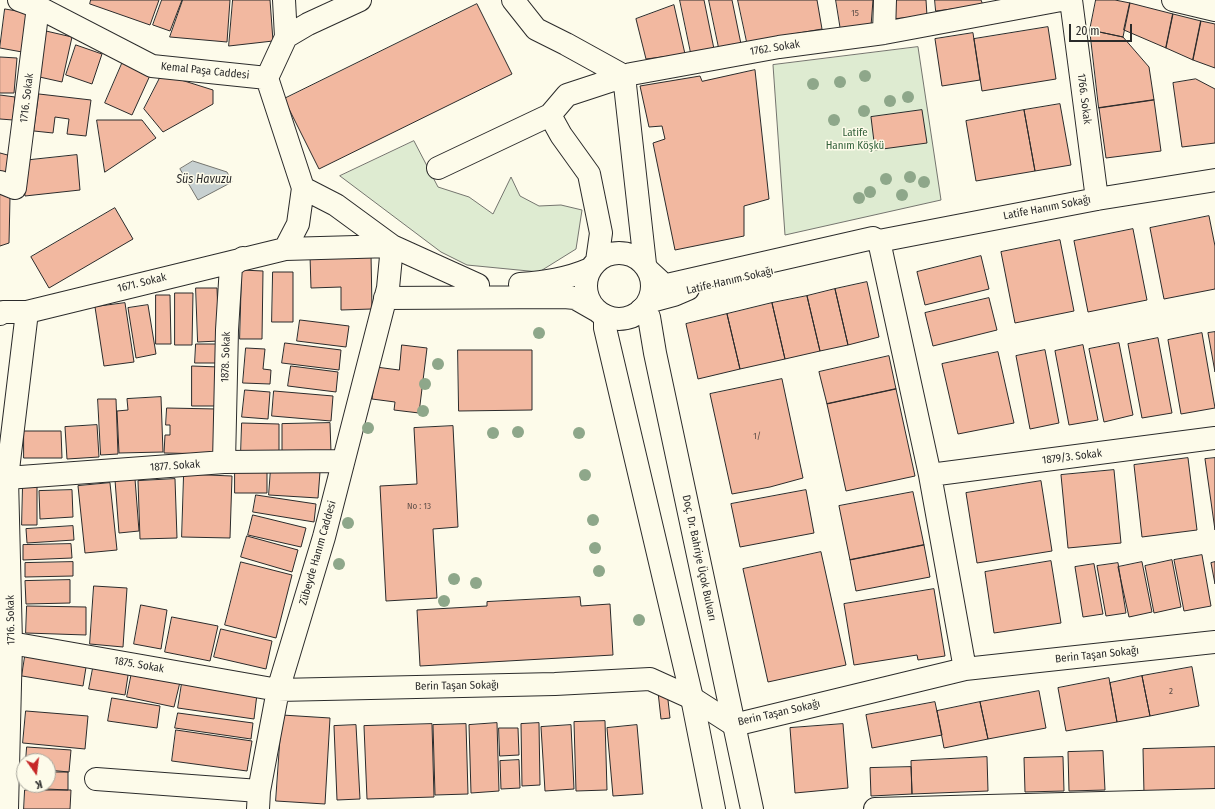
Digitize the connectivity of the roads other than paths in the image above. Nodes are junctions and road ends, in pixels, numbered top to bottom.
1 (284, 0) edge
2 (360, 0) edge
3 (513, 0) edge
4 (885, 0) edge
5 (1061, 0) edge
6 (1071, 0) edge
7 (1173, 0) edge
8 (29, 3) edge
9 (1215, 10) edge
10 (884, 33) junction
11 (286, 37) junction
12 (624, 76) junction
13 (267, 78) junction
14 (550, 115) junction
15 (438, 168) dead end
16 (1215, 180) edge
17 (8, 185) edge
18 (303, 188) junction
19 (1097, 199) junction
20 (879, 240) junction
21 (392, 246) junction
22 (285, 249) junction
23 (243, 258) junction
24 (594, 265) junction
25 (647, 268) junction
26 (478, 285) junction
27 (386, 293) junction
28 (644, 306) junction
29 (27, 312) junction
30 (601, 313) junction
31 (0, 314) edge
32 (1215, 438) edge
33 (343, 461) junction
34 (224, 462) junction
35 (930, 475) junction
36 (7, 478) junction
37 (6, 643) edge
38 (1213, 647) edge
39 (965, 670) junction
40 (278, 690) junction
41 (692, 698) junction
42 (734, 725) junction
43 (96, 779) dead end
44 (258, 800) edge
45 (1215, 800) edge
46 (7, 809) edge
47 (714, 809) edge
48 (752, 809) edge
49 (875, 809) edge

1 - 11 street
2 - 11 street
3 - 12 street
4 - 10 street
5 - 10 street, 1762. Sokak
6 - 19 street, 1766. Sokak
7 - 9 street
8 - 13 street, Kemal Paşa Caddesi
8 - 17 street, 1716. Sokak
10 - 12 street, 1762. Sokak
11 - 13 street
12 - 14 street, 1762. Sokak
12 - 25 street
13 - 18 street
14 - 15 street
14 - 24 street
16 - 19 street, Latife Hanım Sokağı
18 - 21 street
18 - 22 street
19 - 20 street, Latife Hanım Sokağı
20 - 25 street, Latife Hanım Sokağı
20 - 28 street, Latife Hanım Sokağı
20 - 35 street
21 - 22 street, 1671. Sokak
21 - 26 street
21 - 27 street, Zübeyde Hanım Caddesi
22 - 23 street, 1671. Sokak
23 - 29 street, 1671. Sokak
23 - 34 street, 1878. Sokak
24 - 25 street
24 - 26 street
24 - 30 street
25 - 28 street
26 - 27 street
27 - 30 street
27 - 33 street, Zübeyde Hanım Caddesi
28 - 30 street
28 - 42 street, Doç. Dr. Bahriye Üçok Bulvarı
29 - 31 street, 1671. Sokak
29 - 36 street, 1716. Sokak
30 - 41 street
32 - 35 street, 1879/3. Sokak
33 - 34 street, 1877. Sokak
33 - 40 street, Zübeyde Hanım Caddesi
34 - 36 street, 1877. Sokak
35 - 39 street
36 - 37 street, 1716. Sokak
37 - 40 street, 1875. Sokak
37 - 46 street, 1716. Sokak
38 - 39 street, Berin Taşan Sokağı
39 - 42 street, Berin Taşan Sokağı
40 - 41 street, Berin Taşan Sokağı
40 - 44 street, Zübeyde Hanım Caddesi
41 - 42 street, Berin Taşan Sokağı
41 - 47 street
42 - 48 street, Doç. Dr. Bahriye Üçok Bulvarı
43 - 44 street
45 - 49 street

